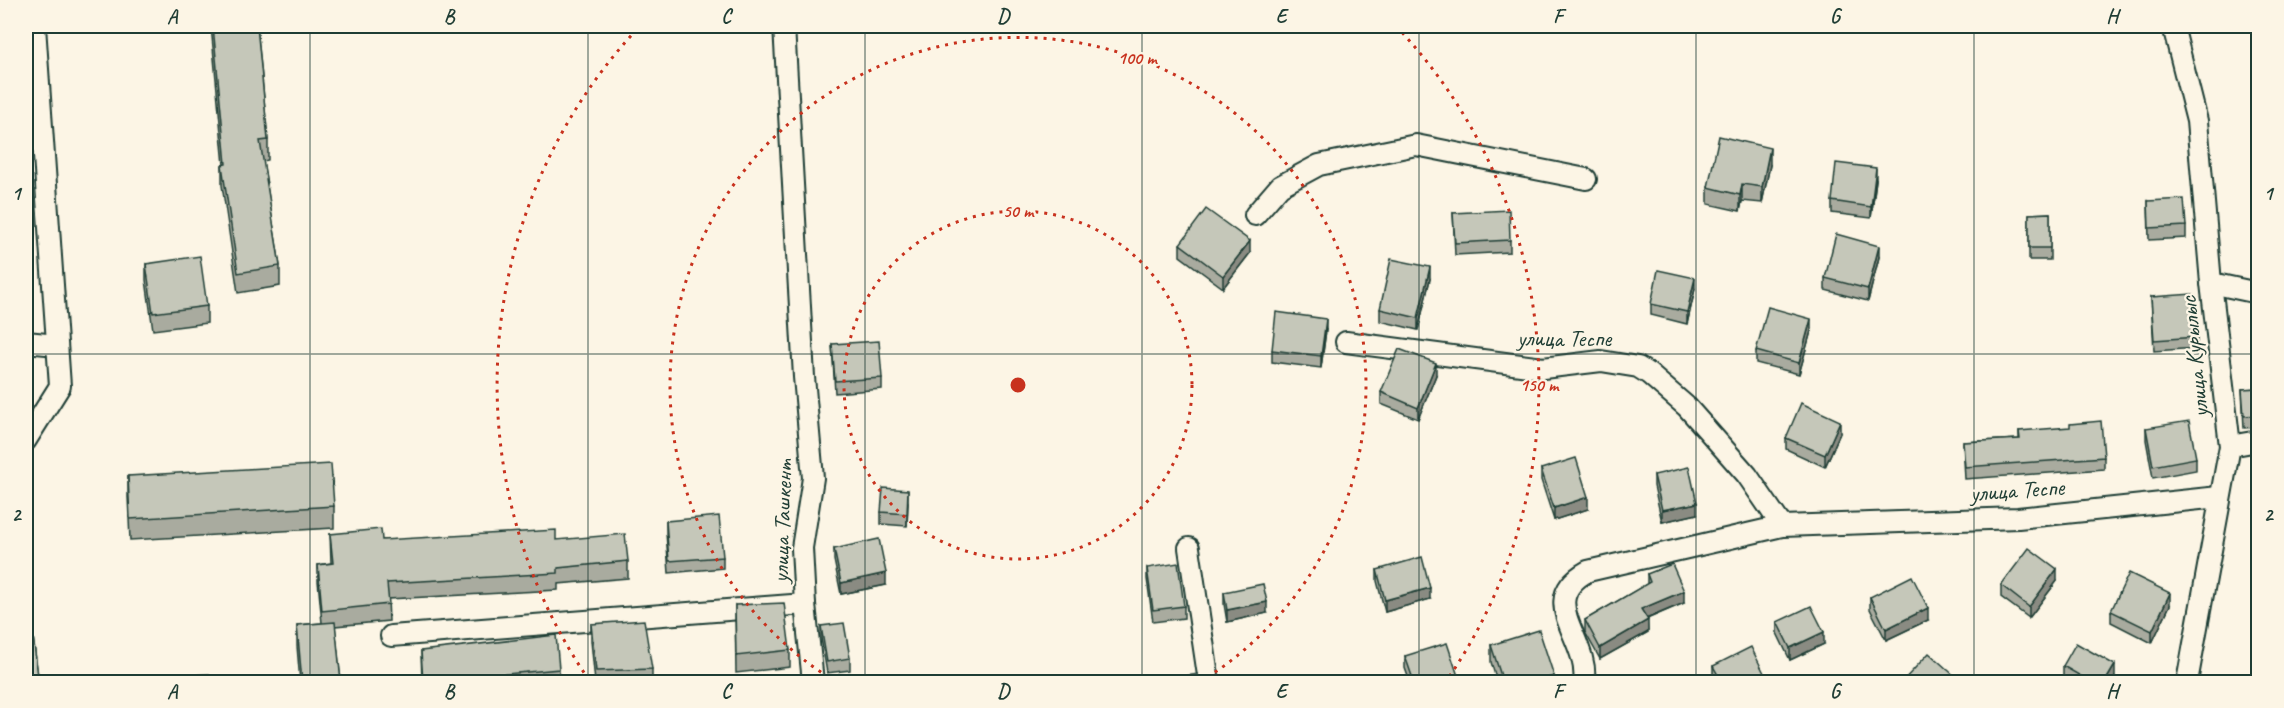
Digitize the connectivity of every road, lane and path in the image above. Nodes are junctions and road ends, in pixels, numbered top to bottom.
1 (35, 26) edge
2 (784, 26) edge
3 (2173, 26) edge
4 (1586, 179) dead end
5 (1255, 215) dead end
6 (2211, 283) junction
7 (2259, 293) edge
8 (26, 342) edge
9 (1346, 342) dead end
10 (57, 345) junction
11 (26, 440) edge
12 (2259, 441) edge
13 (2230, 446) junction
14 (2219, 497) junction
15 (1782, 526) junction
16 (1190, 548) dead end
17 (806, 604) junction
18 (391, 636) dead end
19 (813, 682) edge
20 (1209, 682) edge
21 (1584, 682) edge
22 (2187, 682) edge

1 - 10 street
2 - 17 street, улица Ташкент
3 - 6 street, улица Курылыс
4 - 5 street
6 - 7 street
6 - 13 street, улица Курылыс
8 - 10 street
9 - 15 street, улица Теспе
10 - 11 street
12 - 13 street
13 - 14 street, улица Курылыс
14 - 15 street, улица Теспе
14 - 22 street, улица Курылыс
15 - 21 street, улица Теспе
16 - 20 street
17 - 18 street, улица Ташкент
17 - 19 street

